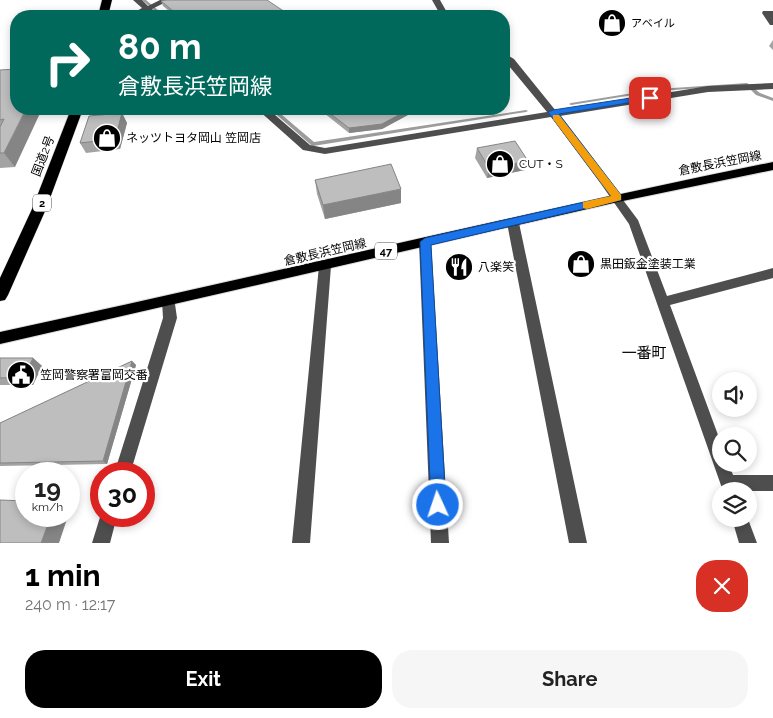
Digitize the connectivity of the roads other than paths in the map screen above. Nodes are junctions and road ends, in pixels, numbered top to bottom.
1 (137, 0) edge
2 (166, 0) edge
3 (150, 7) junction
4 (144, 10) edge
5 (152, 10) edge
6 (773, 13) edge
7 (773, 23) edge
8 (510, 60) edge
9 (773, 86) edge
10 (553, 112) junction
11 (75, 115) edge
12 (269, 115) edge
13 (773, 166) edge
14 (618, 198) junction
15 (512, 223) junction
16 (425, 242) junction
17 (325, 266) junction
18 (773, 273) edge
19 (0, 295) edge
20 (169, 300) junction
21 (663, 302) junction
22 (0, 338) edge
23 (126, 462) edge
24 (727, 482) edge
25 (773, 483) edge
26 (757, 484) edge
27 (106, 527) edge
28 (743, 527) edge
29 (101, 543) edge
30 (301, 543) edge
31 (440, 543) edge
32 (578, 543) edge
33 (748, 543) edge

1 - 3 street
2 - 3 street
3 - 4 street
3 - 5 street
6 - 7 street
8 - 10 street
9 - 10 street
10 - 12 street
10 - 14 street
11 - 19 highway, 国道2号 / 2
13 - 14 main road, 倉敷長浜笠岡線 / 47
14 - 15 main road, 倉敷長浜笠岡線 / 47
14 - 21 street
15 - 16 main road, 倉敷長浜笠岡線 / 47
15 - 32 street
16 - 17 main road, 倉敷長浜笠岡線 / 47
16 - 31 street
17 - 20 main road, 倉敷長浜笠岡線 / 47
17 - 30 street
18 - 21 street
20 - 22 main road, 倉敷長浜笠岡線 / 47
20 - 23 street
21 - 24 street
25 - 26 street
27 - 29 street
28 - 33 street

